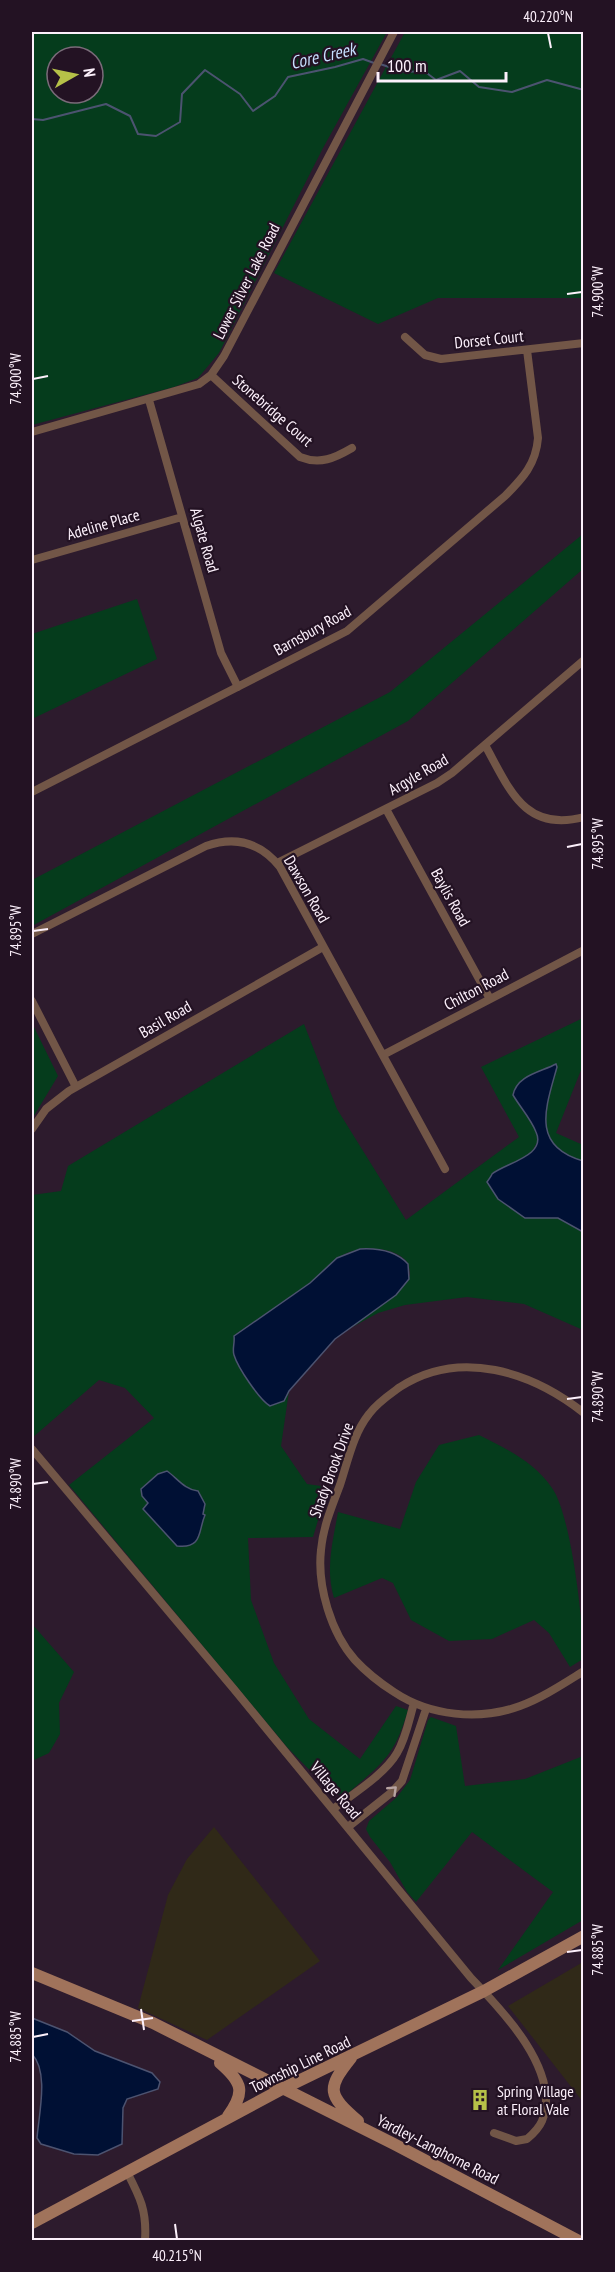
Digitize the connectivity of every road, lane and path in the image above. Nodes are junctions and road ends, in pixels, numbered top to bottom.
1 (394, 32) edge
2 (405, 337) dead end
3 (584, 343) edge
4 (527, 350) junction
5 (211, 375) junction
6 (149, 400) junction
7 (32, 432) edge
8 (352, 448) dead end
9 (182, 517) junction
10 (32, 560) edge
11 (584, 660) edge
12 (238, 687) junction
13 (485, 745) junction
14 (32, 792) edge
15 (386, 809) junction
16 (584, 818) edge
17 (277, 863) junction
18 (32, 934) edge
19 (323, 946) junction
20 (584, 950) edge
21 (490, 999) junction
22 (32, 1001) edge
23 (383, 1055) junction
24 (76, 1087) junction
25 (32, 1129) edge
26 (446, 1169) dead end
27 (584, 1413) edge
28 (32, 1449) edge
29 (584, 1671) edge
30 (414, 1703) junction
31 (426, 1709) junction
32 (333, 1809) junction
33 (348, 1827) junction
34 (584, 1935) edge
35 (32, 1973) edge
36 (484, 1991) junction
37 (206, 2051) junction
38 (353, 2056) junction
39 (282, 2089) junction
40 (226, 2119) junction
41 (370, 2132) junction
42 (494, 2133) dead end
43 (127, 2172) junction
44 (32, 2223) edge
45 (145, 2241) edge
46 (578, 2241) edge

1 - 5 street, Lower Silver Lake Road
2 - 4 street, Dorset Court
3 - 4 street, Dorset Court
4 - 12 street, Barnsbury Road
5 - 6 street, Lower Silver Lake Road
5 - 8 street, Stonebridge Court
6 - 7 street, Lower Silver Lake Road
6 - 9 street, Algate Road
9 - 10 street, Adeline Place
9 - 12 street, Algate Road
11 - 13 street, Argyle Road
12 - 14 street, Barnsbury Road
13 - 15 street, Argyle Road
13 - 16 street
15 - 17 street, Argyle Road
15 - 21 street, Baylis Road
17 - 18 street, Dawson Road
17 - 19 street, Dawson Road
19 - 23 street, Dawson Road
19 - 24 street, Basil Road
20 - 21 street, Chilton Road
21 - 23 street, Chilton Road
22 - 24 street
23 - 26 street, Dawson Road
24 - 25 street, Basil Road
27 - 30 street, Shady Brook Drive
28 - 32 street, Village Road
29 - 31 street, Shady Brook Drive
30 - 31 street, Shady Brook Drive
30 - 32 street
33 -> 31 street
32 - 33 street, Village Road
33 - 36 street, Village Road
34 - 36 main road, Township Line Road
35 - 37 main road
36 - 38 main road, Township Line Road
36 - 42 street, Village Road
37 - 39 main road, Yardley-Langhorne Road
37 - 40 main road
38 - 39 main road, Township Line Road
38 - 41 main road
39 - 40 main road, Township Line Road
39 - 41 main road, Yardley-Langhorne Road
40 - 43 main road, Township Line Road
41 - 46 main road, Yardley-Langhorne Road
43 - 44 main road, Township Line Road
43 - 45 street

